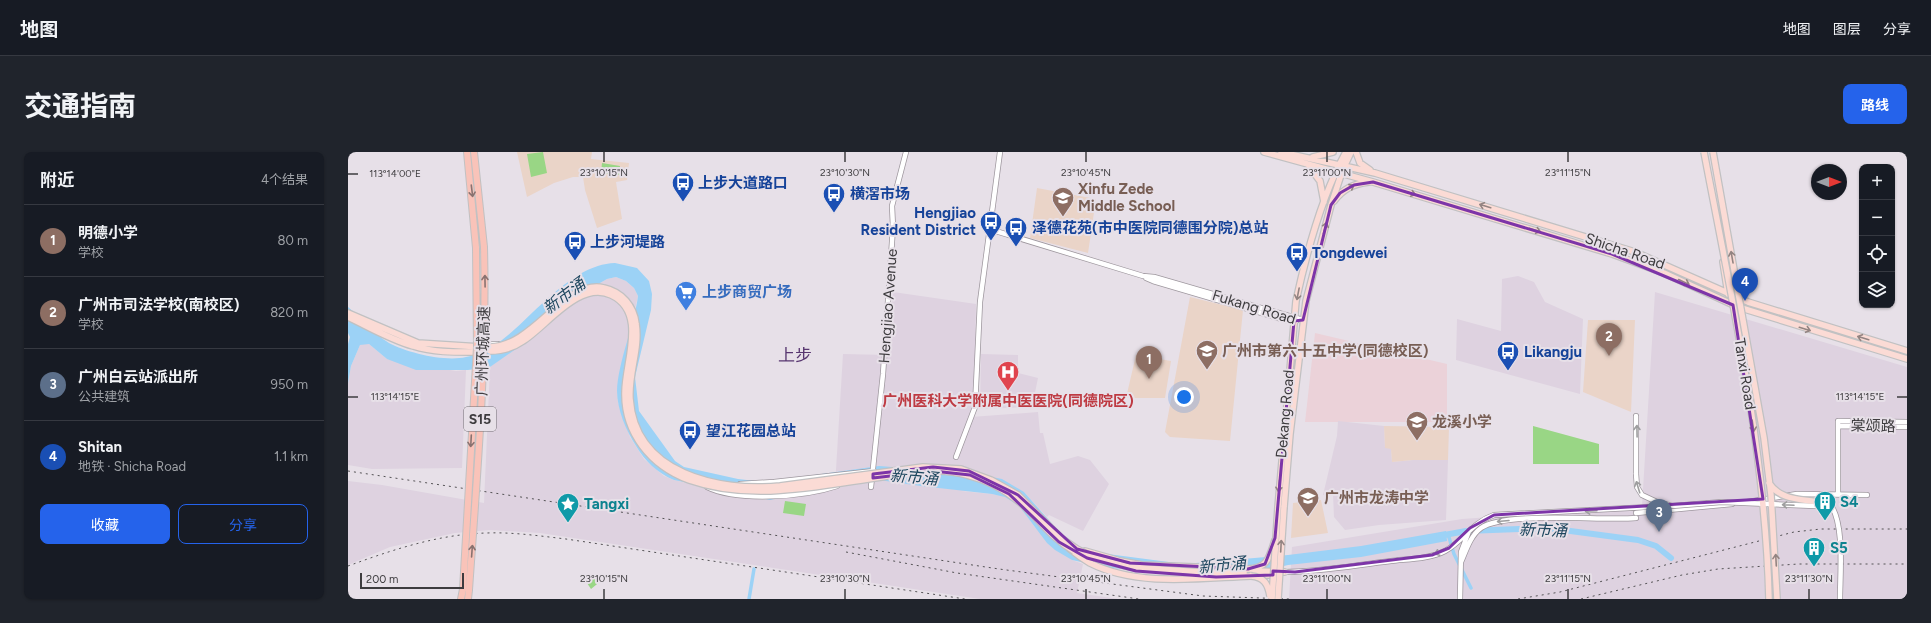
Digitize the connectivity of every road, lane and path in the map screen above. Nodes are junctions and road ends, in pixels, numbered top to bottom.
1 (467, 152) edge
2 (474, 152) edge
3 (906, 152) edge
4 (1000, 152) edge
5 (1264, 152) edge
6 (1281, 152) edge
7 (1333, 152) edge
8 (1346, 152) edge
9 (1351, 152) edge
10 (1356, 152) edge
11 (1703, 152) edge
12 (1713, 152) edge
13 (1309, 157) junction
14 (1306, 164) junction
15 (1342, 165) junction
16 (1339, 172) junction
17 (1375, 173) junction
18 (1373, 182) junction
19 (1324, 203) junction
20 (1331, 206) junction
21 (989, 229) junction
22 (1728, 294) junction
23 (348, 313) edge
24 (348, 317) edge
25 (1294, 320) junction
26 (1303, 320) junction
27 (1744, 323) junction
28 (1907, 350) edge
29 (1907, 359) edge
30 (1636, 416) dead end
31 (1907, 422) edge
32 (1838, 424) junction
33 (1907, 427) edge
34 (956, 457) dead end
35 (874, 472) junction
36 (712, 482) junction
37 (700, 483) junction
38 (872, 486) dead end
39 (1838, 494) junction
40 (1866, 495) dead end
41 (1826, 504) junction
42 (1672, 506) junction
43 (1281, 507) junction
44 (1470, 528) junction
45 (1275, 538) junction
46 (1066, 547) junction
47 (1077, 549) junction
48 (1461, 562) junction
49 (1284, 574) joint
50 (1216, 575) junction
51 (461, 599) edge
52 (468, 599) edge
53 (1270, 599) edge
54 (1278, 599) edge
55 (1460, 599) edge
56 (1769, 599) edge
57 (1777, 599) edge
58 (1840, 599) edge

1 -> 51 highway, 广州环城高速 / S15, bridge
52 -> 2 highway, 广州环城高速 / S15, bridge
3 - 35 street, Hengjiao Avenue
4 - 21 street
5 - 14 main road, Shicha Road
6 - 13 main road, Shicha Road
7 - 13 main road
8 - 15 main road
9 - 15 main road
10 - 17 main road
11 - 22 main road
11 -> 56 main road, Tanxi Road, bridge
27 -> 12 main road, Tanxi Road, bridge
13 - 15 main road, Shicha Road
14 - 16 main road, Shicha Road
14 - 19 main road
15 - 16 main road, Dekang Road
15 - 17 main road, Shicha Road
16 - 18 main road, Shicha Road
16 - 19 main road, Dekang Road
16 - 20 main road, Dekang Road
22 -> 17 main road, Shicha Road
20 -> 18 main road
18 -> 29 main road, Shicha Road
19 -> 25 main road, Dekang Road
26 -> 20 main road, Dekang Road
21 - 25 street, Fukang Road
21 - 34 street
28 -> 22 main road, Shicha Road
23 - 36 main road, bridge
24 - 37 main road, bridge
25 - 26 street, Fukang Road
25 -> 43 main road, Dekang Road
26 - 43 main road, Dekang Road
27 - 41 main road, bridge
57 -> 27 main road, Tanxi Road, bridge
42 -> 30 street, bridge
31 - 32 street, 棠颂路
32 - 33 street, 棠颂路
32 - 39 street
35 - 36 street, bridge
35 - 37 street, bridge
35 - 38 street, Hengjiao Avenue, bridge
36 - 47 main road, bridge
37 - 46 main road, bridge
39 - 40 street
39 -> 48 street
41 -> 42 street, bridge
41 - 58 street, bridge
42 -> 44 street
43 - 45 main road, Dekang Road, bridge
54 -> 43 main road, Dekang Road, bridge
44 - 48 street
44 -> 49 street
45 - 47 main road, bridge
45 - 53 main road, Dekang Road, bridge
46 - 50 main road, bridge
46 - 53 main road, bridge
47 - 50 main road, bridge
48 - 55 street
49 - 50 main road

